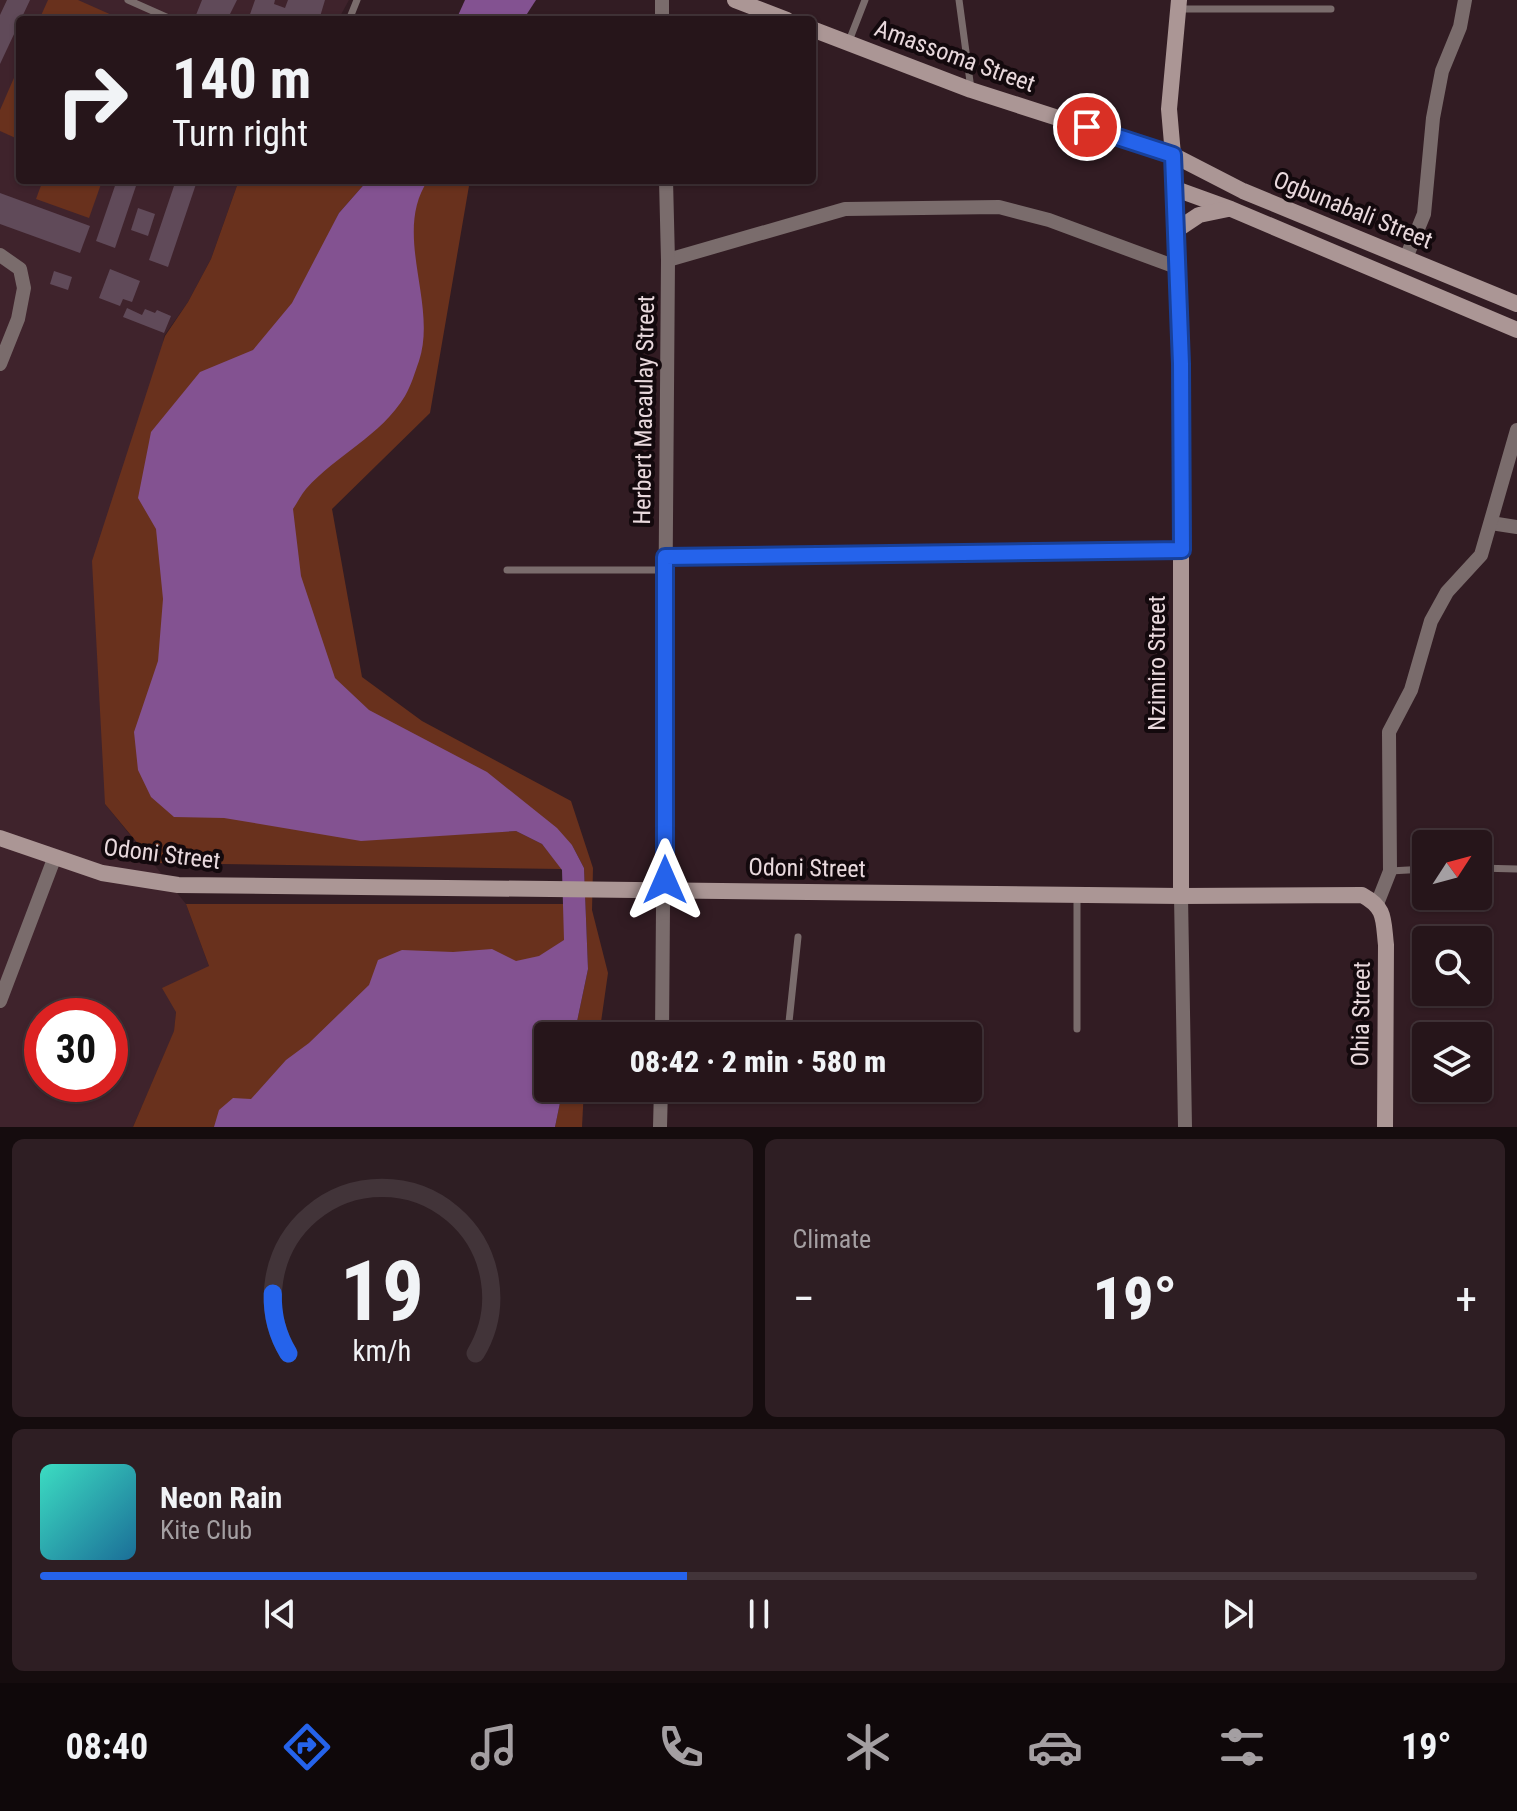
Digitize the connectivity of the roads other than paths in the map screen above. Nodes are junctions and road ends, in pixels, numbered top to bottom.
1 (128, 0) edge
2 (865, 0) edge
3 (959, 0) edge
4 (1465, 0) edge
5 (743, 1) edge
6 (1179, 4) edge
7 (1331, 9) dead end
8 (164, 16) edge
9 (778, 16) edge
10 (816, 31) edge
11 (848, 43) junction
12 (971, 90) junction
13 (1173, 155) junction
14 (666, 184) edge
15 (1173, 188) junction
16 (1231, 209) junction
17 (1175, 231) junction
18 (0, 255) edge
19 (1406, 258) junction
20 (668, 260) junction
21 (1176, 267) junction
22 (1517, 304) edge
23 (1517, 330) edge
24 (0, 364) edge
25 (1517, 430) edge
26 (1491, 523) junction
27 (1517, 527) edge
28 (1182, 550) junction
29 (665, 564) junction
30 (507, 570) dead end
31 (0, 838) edge
32 (54, 859) junction
33 (1492, 868) edge
34 (1517, 869) edge
35 (1412, 870) edge
36 (1390, 871) junction
37 (665, 885) junction
38 (1077, 895) junction
39 (1181, 896) junction
40 (1377, 904) junction
41 (798, 937) dead end
42 (0, 1001) edge
43 (662, 1022) edge
44 (789, 1022) edge
45 (1077, 1029) dead end
46 (661, 1102) edge
47 (660, 1127) edge
48 (1185, 1127) edge
49 (1385, 1127) edge

1 - 8 lane
2 - 11 lane
3 - 12 lane
4 - 19 street
5 - 9 street
6 - 7 lane
6 - 13 street, Nzimiro Street
10 - 11 street, Amassoma Street
11 - 12 street, Amassoma Street
12 - 13 street, Amassoma Street
13 - 15 street, Nzimiro Street
13 - 19 street, Ogbunabali Street
14 - 20 street, Herbert Macaulay Street
15 - 16 street, Ogbunabali Street
15 - 17 street, Nzimiro Street
16 - 17 street
16 - 23 street, Ogbunabali Street
17 - 21 street, Nzimiro Street
18 - 24 street
19 - 22 street, Ogbunabali Street
20 - 21 street
20 - 29 street, Herbert Macaulay Street
21 - 28 street, Nzimiro Street
25 - 26 street
26 - 27 street
26 - 36 street
28 - 29 street
28 - 39 street, Nzimiro Street
29 - 30 lane
29 - 37 street, Herbert Macaulay Street
31 - 32 street, Odoni Street
32 - 37 street, Odoni Street
32 - 42 street
33 - 34 lane
35 - 36 lane
36 - 40 street
37 - 38 street, Odoni Street
37 - 43 street, Herbert Macaulay Street
38 - 39 street, Odoni Street
38 - 45 lane
39 - 40 street, Odoni Street
39 - 48 street
40 - 49 street, Ohia Street
41 - 44 lane
46 - 47 street

